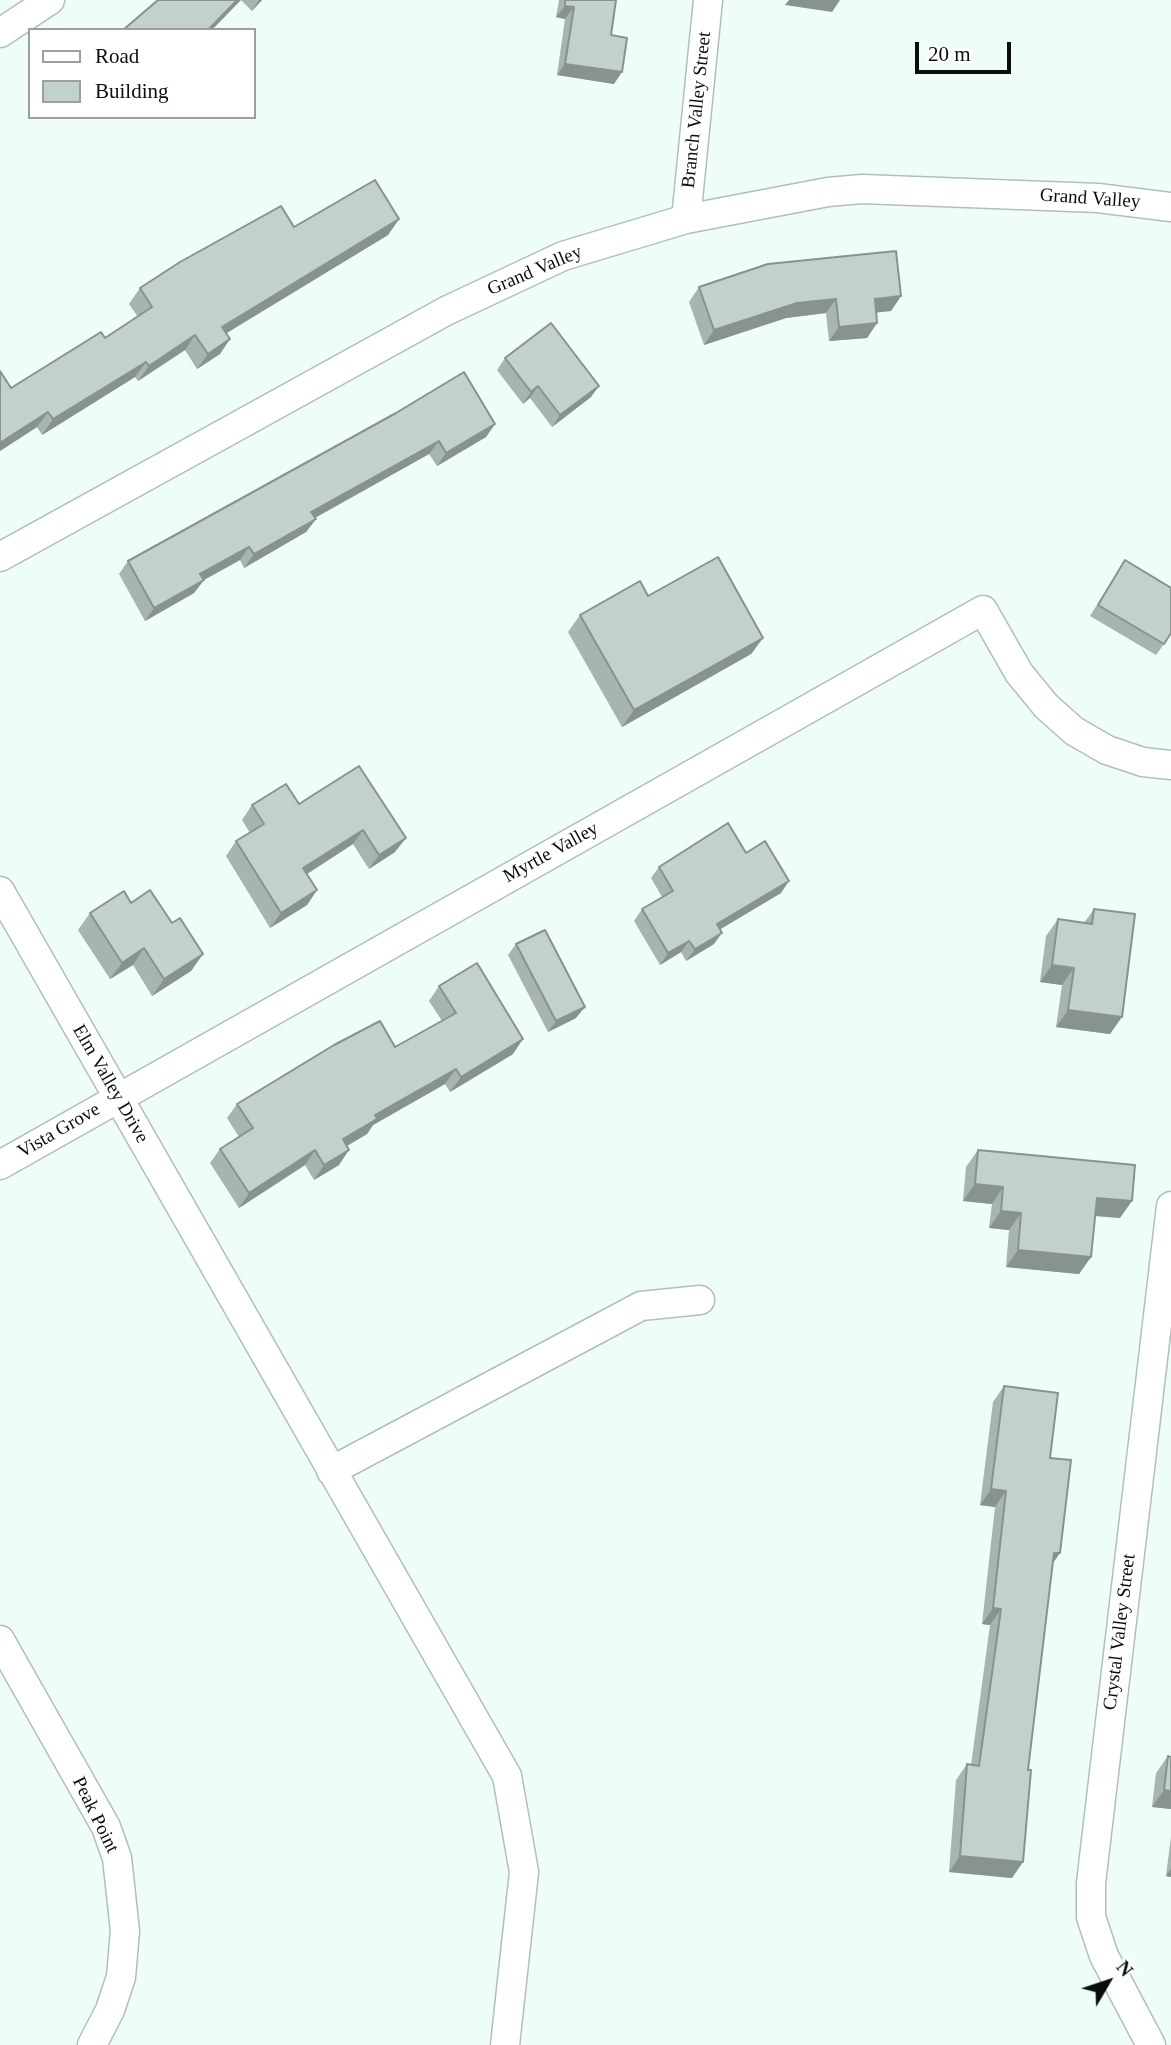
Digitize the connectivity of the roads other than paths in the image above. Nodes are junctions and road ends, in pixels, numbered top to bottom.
1 (50, 0) edge
2 (708, 0) edge
3 (0, 33) edge
4 (1171, 206) edge
5 (685, 219) junction
6 (0, 557) edge
7 (1171, 765) edge
8 (0, 891) edge
9 (118, 1097) junction
10 (0, 1165) edge
11 (1171, 1206) edge
12 (700, 1300) dead end
13 (1162, 1356) edge
14 (331, 1471) junction
15 (0, 1640) edge
16 (92, 2045) edge
17 (505, 2045) edge
18 (1151, 2045) edge

1 - 3 street
2 - 5 street, Branch Valley Street
4 - 5 street, Grand Valley
5 - 6 street, Grand Valley
7 - 9 street, Myrtle Valley
8 - 9 street, Elm Valley Drive
9 - 10 street, Vista Grove
9 - 14 street, Elm Valley Drive
11 - 13 street, Crystal Valley Street
12 - 14 street
13 - 18 street, Crystal Valley Street
14 - 17 street, Elm Valley Drive
15 - 16 street, Peak Point

